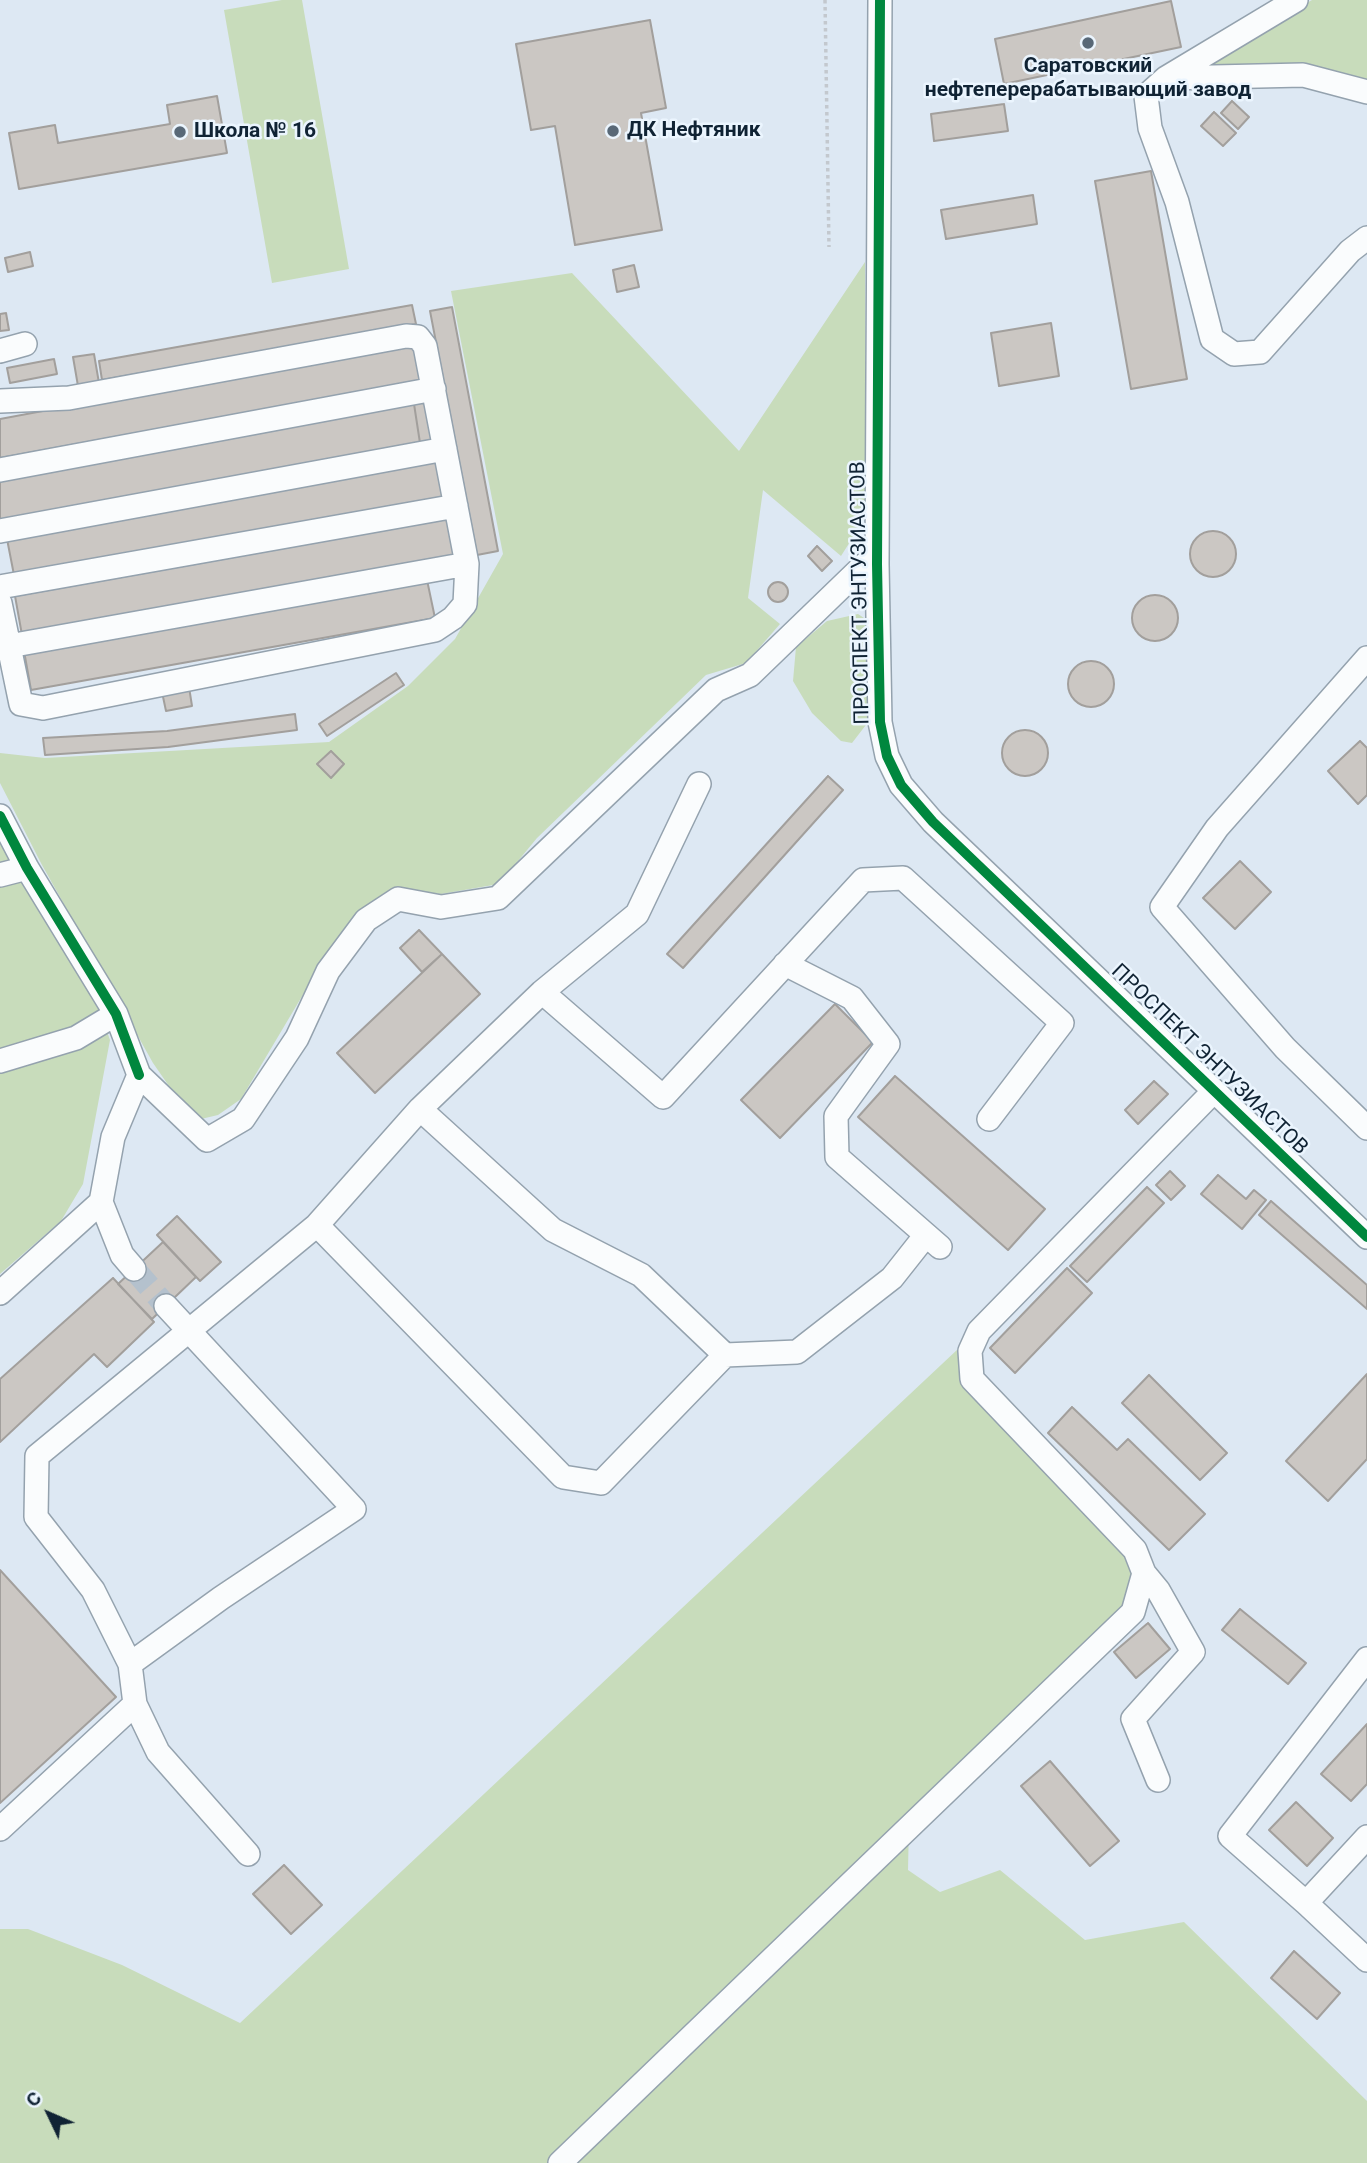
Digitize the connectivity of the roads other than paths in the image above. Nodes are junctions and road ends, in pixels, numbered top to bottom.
1 (880, 0) edge
2 (1296, 0) edge
3 (1166, 78) junction
4 (1367, 92) edge
5 (1367, 238) edge
6 (25, 344) dead end
7 (0, 351) edge
8 (434, 389) junction
9 (0, 401) edge
10 (445, 449) junction
11 (0, 470) edge
12 (456, 506) junction
13 (0, 531) edge
14 (467, 564) junction
15 (877, 564) junction
16 (0, 587) edge
17 (0, 603) edge
18 (9, 646) junction
19 (1367, 658) edge
20 (699, 784) dead end
21 (0, 816) edge
22 (27, 868) junction
23 (0, 876) edge
24 (785, 964) junction
25 (542, 992) junction
26 (116, 1014) junction
27 (0, 1061) edge
28 (139, 1075) junction
29 (1214, 1091) junction
30 (420, 1109) junction
31 (989, 1119) dead end
32 (1367, 1128) edge
33 (101, 1202) junction
34 (317, 1224) junction
35 (1367, 1237) edge
36 (134, 1269) tunnel mouth
37 (0, 1293) edge
38 (166, 1306) tunnel mouth
39 (190, 1333) junction
40 (725, 1354) junction
41 (1144, 1573) junction
42 (1367, 1659) edge
43 (130, 1664) junction
44 (135, 1704) junction
45 (1158, 1780) dead end
46 (0, 1829) edge
47 (1367, 1837) edge
48 (248, 1854) dead end
49 (1306, 1903) junction
50 (1367, 1960) edge
51 (560, 2163) edge

1 - 15 street, ПРОСПЕКТ ЭНТУЗИАСТОВ
2 - 3 street
3 - 4 street
3 - 5 street
6 - 7 street
8 - 9 street
8 - 10 street
8 - 11 street
10 - 12 street
10 - 13 street
12 - 14 street
12 - 16 street
14 - 18 street
14 - 18 street
15 - 28 street
15 - 29 street, ПРОСПЕКТ ЭНТУЗИАСТОВ
17 - 18 street
19 - 32 street
20 - 25 street
21 - 22 street
22 - 23 street
22 - 26 street
24 - 25 street
24 - 31 street
24 - 40 street
25 - 30 street
26 - 27 street
26 - 28 street
28 - 33 street
29 - 35 street, ПРОСПЕКТ ЭНТУЗИАСТОВ
29 - 41 street
30 - 34 street
30 - 40 street
33 - 36 street
33 - 37 street
34 - 39 street
34 - 40 street
38 - 39 street
39 - 43 street
39 - 43 street
41 - 45 street
41 - 51 street
42 - 49 street
43 - 44 street
44 - 46 street
44 - 48 street
47 - 49 street
49 - 50 street

